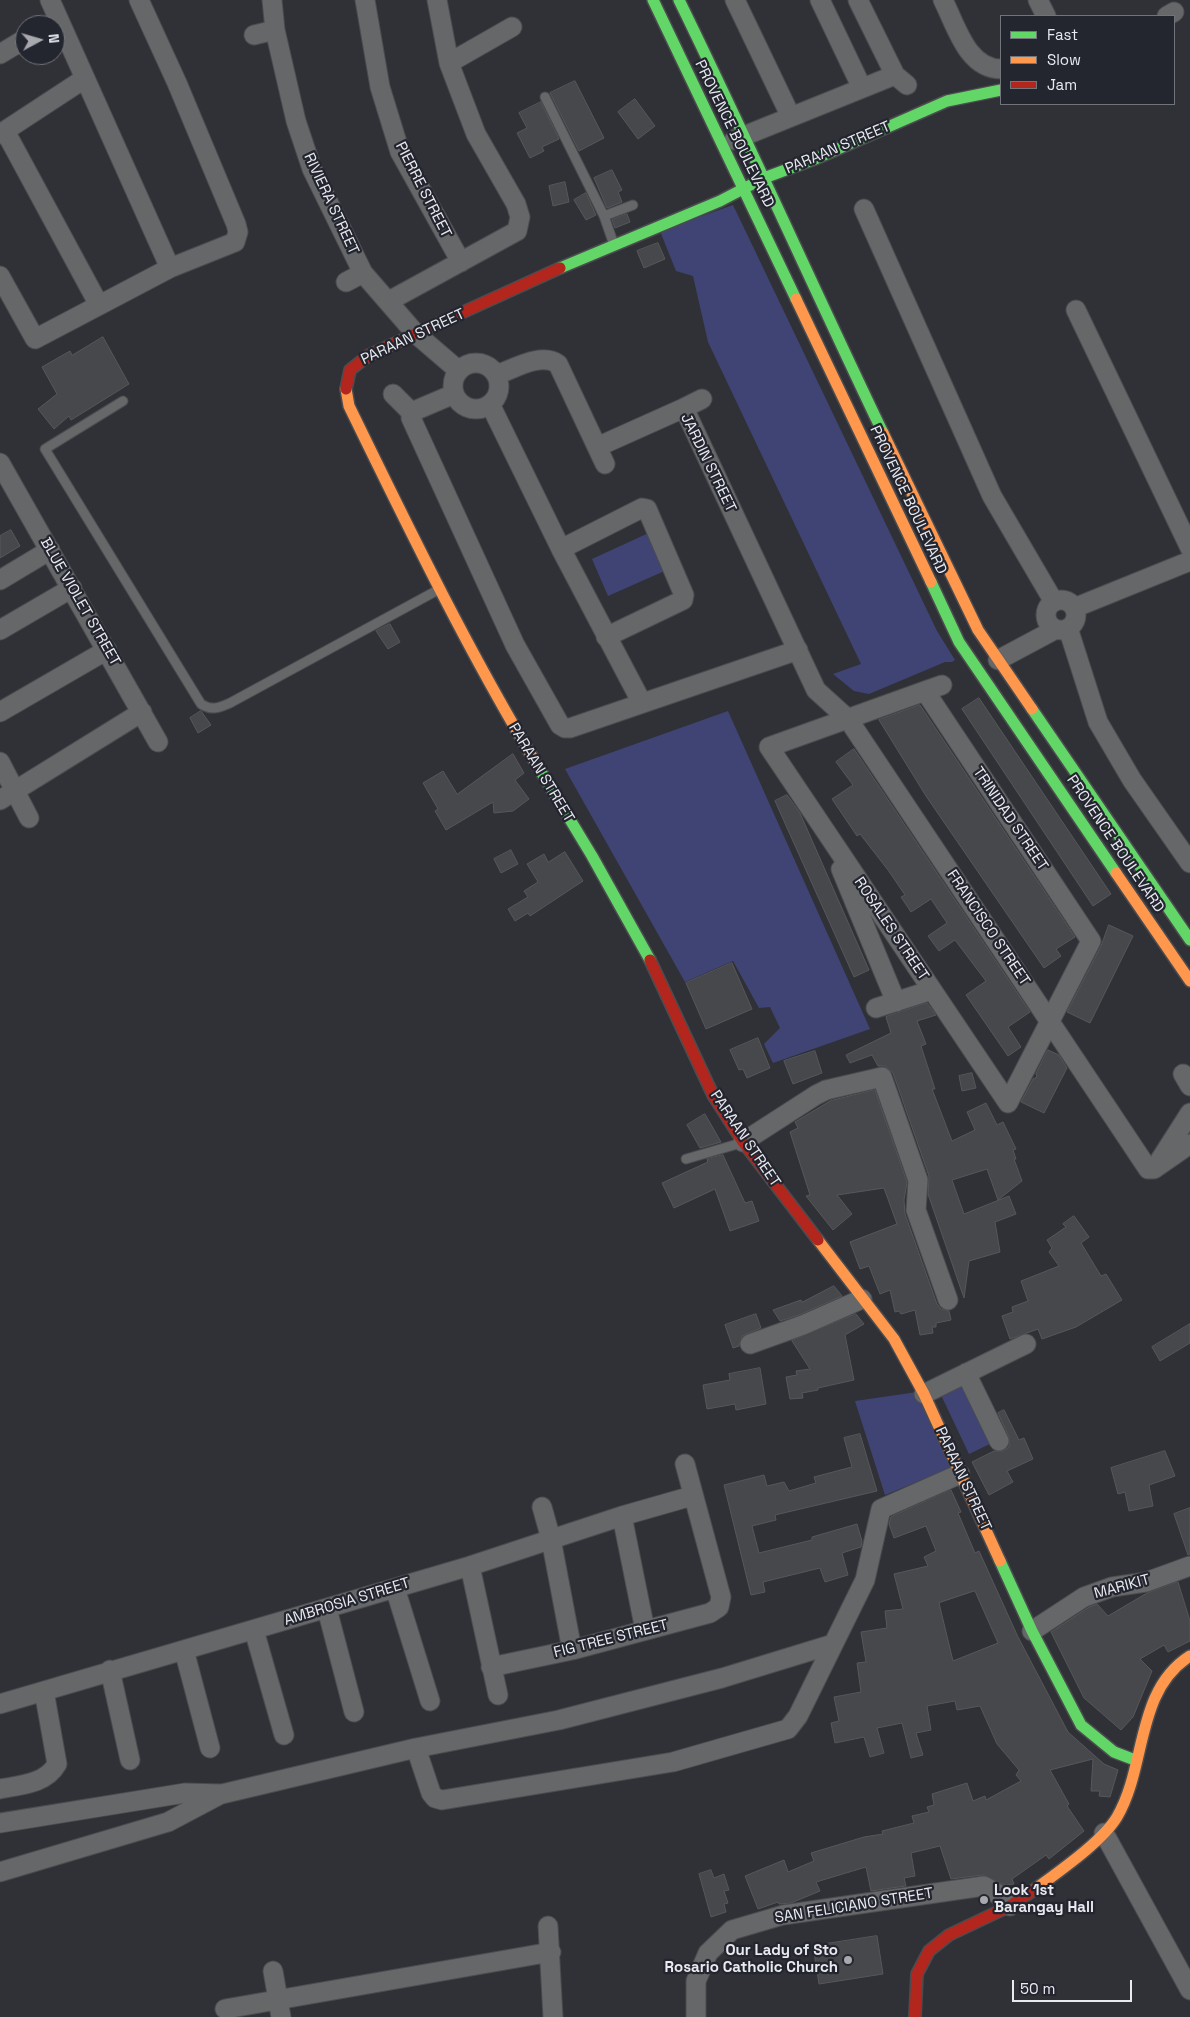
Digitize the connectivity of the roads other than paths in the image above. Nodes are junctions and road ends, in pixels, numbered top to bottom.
1 (50, 0) edge
2 (139, 0) edge
3 (272, 0) edge
4 (364, 0) edge
5 (437, 0) edge
6 (653, 0) edge
7 (679, 0) edge
8 (735, 0) edge
9 (820, 0) edge
10 (858, 0) edge
11 (943, 0) edge
12 (1038, 0) edge
13 (51, 15) edge
14 (1046, 15) edge
15 (512, 27) dead end
16 (275, 30) junction
17 (254, 35) dead end
18 (15, 44) edge
19 (65, 45) edge
20 (0, 54) edge
21 (449, 63) junction
22 (1000, 69) edge
23 (84, 79) junction
24 (862, 88) junction
25 (1000, 90) edge
26 (546, 97) dead end
27 (792, 117) junction
28 (2, 132) edge
29 (745, 135) junction
30 (723, 144) junction
31 (764, 178) junction
32 (743, 188) junction
33 (633, 205) dead end
34 (864, 209) dead end
35 (604, 216) junction
36 (614, 245) junction
37 (461, 262) junction
38 (170, 268) junction
39 (0, 276) edge
40 (389, 302) junction
41 (98, 306) junction
42 (1076, 310) dead end
43 (416, 334) junction
44 (458, 370) junction
45 (496, 375) junction
46 (393, 394) dead end
47 (454, 394) junction
48 (702, 399) dead end
49 (123, 401) dead end
50 (490, 404) junction
51 (684, 408) junction
52 (412, 413) junction
53 (0, 463) edge
54 (7, 492) edge
55 (1190, 548) edge
56 (561, 549) junction
57 (50, 550) junction
58 (1190, 561) edge
59 (0, 580) edge
60 (72, 588) junction
61 (439, 590) junction
62 (1054, 602) junction
63 (1074, 608) junction
64 (1062, 629) junction
65 (0, 630) edge
66 (978, 630) junction
67 (606, 637) junction
68 (959, 642) junction
69 (107, 650) junction
70 (798, 650) junction
71 (998, 660) junction
72 (816, 690) joint
73 (642, 703) junction
74 (0, 712) edge
75 (142, 712) junction
76 (848, 719) junction
77 (158, 742) dead end
78 (0, 762) edge
79 (8, 795) edge
80 (29, 818) dead end
81 (826, 831) junction
82 (1190, 863) edge
83 (1190, 940) edge
84 (1190, 981) edge
85 (932, 990) junction
86 (896, 1002) junction
87 (876, 1008) dead end
88 (1049, 1020) junction
89 (1190, 1113) edge
90 (743, 1142) junction
91 (1190, 1144) edge
92 (686, 1159) dead end
93 (1154, 1170) junction
94 (862, 1299) junction
95 (948, 1300) dead end
96 (750, 1344) dead end
97 (1026, 1344) dead end
98 (966, 1373) junction
99 (924, 1394) junction
100 (998, 1441) dead end
101 (685, 1464) dead end
102 (960, 1474) junction
103 (692, 1496) junction
104 (542, 1506) dead end
105 (622, 1516) junction
106 (551, 1539) junction
107 (470, 1566) junction
108 (1190, 1566) edge
109 (395, 1588) junction
110 (327, 1609) junction
111 (254, 1630) junction
112 (646, 1630) junction
113 (1032, 1632) junction
114 (833, 1644) junction
115 (184, 1650) junction
116 (572, 1650) junction
117 (1190, 1656) edge
118 (491, 1667) junction
119 (110, 1670) junction
120 (44, 1691) junction
121 (498, 1695) dead end
122 (430, 1701) dead end
123 (0, 1704) edge
124 (354, 1712) dead end
125 (284, 1735) dead end
126 (210, 1748) dead end
127 (416, 1748) junction
128 (130, 1760) dead end
129 (1136, 1760) junction
130 (0, 1789) edge
131 (222, 1794) junction
132 (0, 1823) edge
133 (1104, 1833) junction
134 (0, 1872) edge
135 (1010, 1906) junction
136 (548, 1926) dead end
137 (551, 1952) junction
138 (273, 1971) dead end
139 (1190, 1990) edge
140 (279, 2009) edge
141 (225, 2010) dead end
142 (554, 2017) edge
143 (696, 2017) edge
144 (915, 2017) edge

1 - 13 street
2 - 38 street
3 - 16 street, RIVIERA STREET
4 - 37 street, PIERRE STREET
5 - 21 street
6 - 30 street, PROVENCE BOULEVARD
7 - 29 street, PROVENCE BOULEVARD
8 - 27 street
9 - 24 street
10 - 24 street
11 - 22 street
12 - 14 street
15 - 21 street
16 - 17 street
16 - 40 street, RIVIERA STREET
18 - 20 street
19 - 23 street
21 - 37 street
23 - 28 street
23 - 38 street
24 - 27 street
25 - 31 street, PARAAN STREET
26 - 35 lane
27 - 29 street
28 - 41 street
29 - 30 street
29 - 31 street, PROVENCE BOULEVARD
30 - 32 street, PROVENCE BOULEVARD
31 - 32 street, PARAAN STREET
31 - 66 street, PROVENCE BOULEVARD
32 - 36 street, PARAAN STREET
32 - 68 street, PROVENCE BOULEVARD
33 - 35 lane
34 - 62 street
35 - 36 lane
36 - 43 street, PARAAN STREET
37 - 40 street
38 - 41 street
39 - 41 street
40 - 43 street, RIVIERA STREET
42 - 55 street
43 - 44 street, RIVIERA STREET
43 - 61 street, PARAAN STREET
44 - 45 street
44 - 47 street
45 - 50 street
45 - 51 street, JARDIN STREET
46 - 52 street
47 - 50 street
47 - 52 street
48 - 51 street
49 - 61 lane
50 - 56 street
51 - 70 street, JARDIN STREET
52 - 73 street
53 - 54 street, BLUE VIOLET STREET
54 - 57 street, BLUE VIOLET STREET
56 - 67 street
56 - 67 street
57 - 59 street
57 - 60 street, BLUE VIOLET STREET
58 - 63 street
60 - 65 street
60 - 69 street, BLUE VIOLET STREET
61 - 90 street, PARAAN STREET
62 - 63 street
62 - 64 street
63 - 64 street
64 - 71 street
64 - 82 street
66 - 68 street
66 - 71 street, PROVENCE BOULEVARD
67 - 73 street
68 - 84 street, PROVENCE BOULEVARD
69 - 74 street
69 - 75 street, BLUE VIOLET STREET
70 - 72 street, JARDIN STREET
70 - 73 street
71 - 83 street, PROVENCE BOULEVARD
72 - 76 street, FRANCISCO STREET
75 - 77 street, BLUE VIOLET STREET
75 - 79 street
76 - 81 street, ROSALES STREET
76 - 88 street, FRANCISCO STREET
76 - 88 street, TRINIDAD STREET
78 - 79 street
79 - 80 street
81 - 85 street, ROSALES STREET
81 - 86 street
85 - 86 street
85 - 88 street, ROSALES STREET
86 - 87 street
88 - 93 street, FRANCISCO STREET
89 - 93 street
90 - 92 lane
90 - 94 street, PARAAN STREET
90 - 95 street
91 - 93 street
94 - 96 street
94 - 99 street, PARAAN STREET
97 - 98 street
98 - 99 street
98 - 100 street
99 - 102 street, PARAAN STREET
101 - 103 street
102 - 113 street, PARAAN STREET
102 - 114 street
103 - 105 street, AMBROSIA STREET
103 - 112 street, FIG TREE STREET
104 - 106 street
105 - 106 street, AMBROSIA STREET
105 - 112 street
106 - 107 street, AMBROSIA STREET
106 - 116 street
107 - 109 street, AMBROSIA STREET
107 - 118 street
108 - 113 street, MARIKIT
109 - 110 street, AMBROSIA STREET
109 - 122 street
110 - 111 street, AMBROSIA STREET
110 - 124 street
111 - 115 street, AMBROSIA STREET
111 - 125 street
112 - 116 street, FIG TREE STREET
113 - 129 street, PARAAN STREET
114 - 127 street
114 - 127 street
115 - 119 street, AMBROSIA STREET
115 - 126 street
116 - 118 street, FIG TREE STREET
117 - 129 street
118 - 121 street
119 - 120 street, AMBROSIA STREET
119 - 128 street
120 - 123 street, AMBROSIA STREET
120 - 130 street
127 - 131 street
129 - 133 street
131 - 132 street
131 - 134 street
133 - 135 street
133 - 139 street
135 - 143 street, SAN FELICIANO STREET
135 - 144 street
136 - 137 street
137 - 140 street
137 - 142 street
138 - 140 street
140 - 141 street

